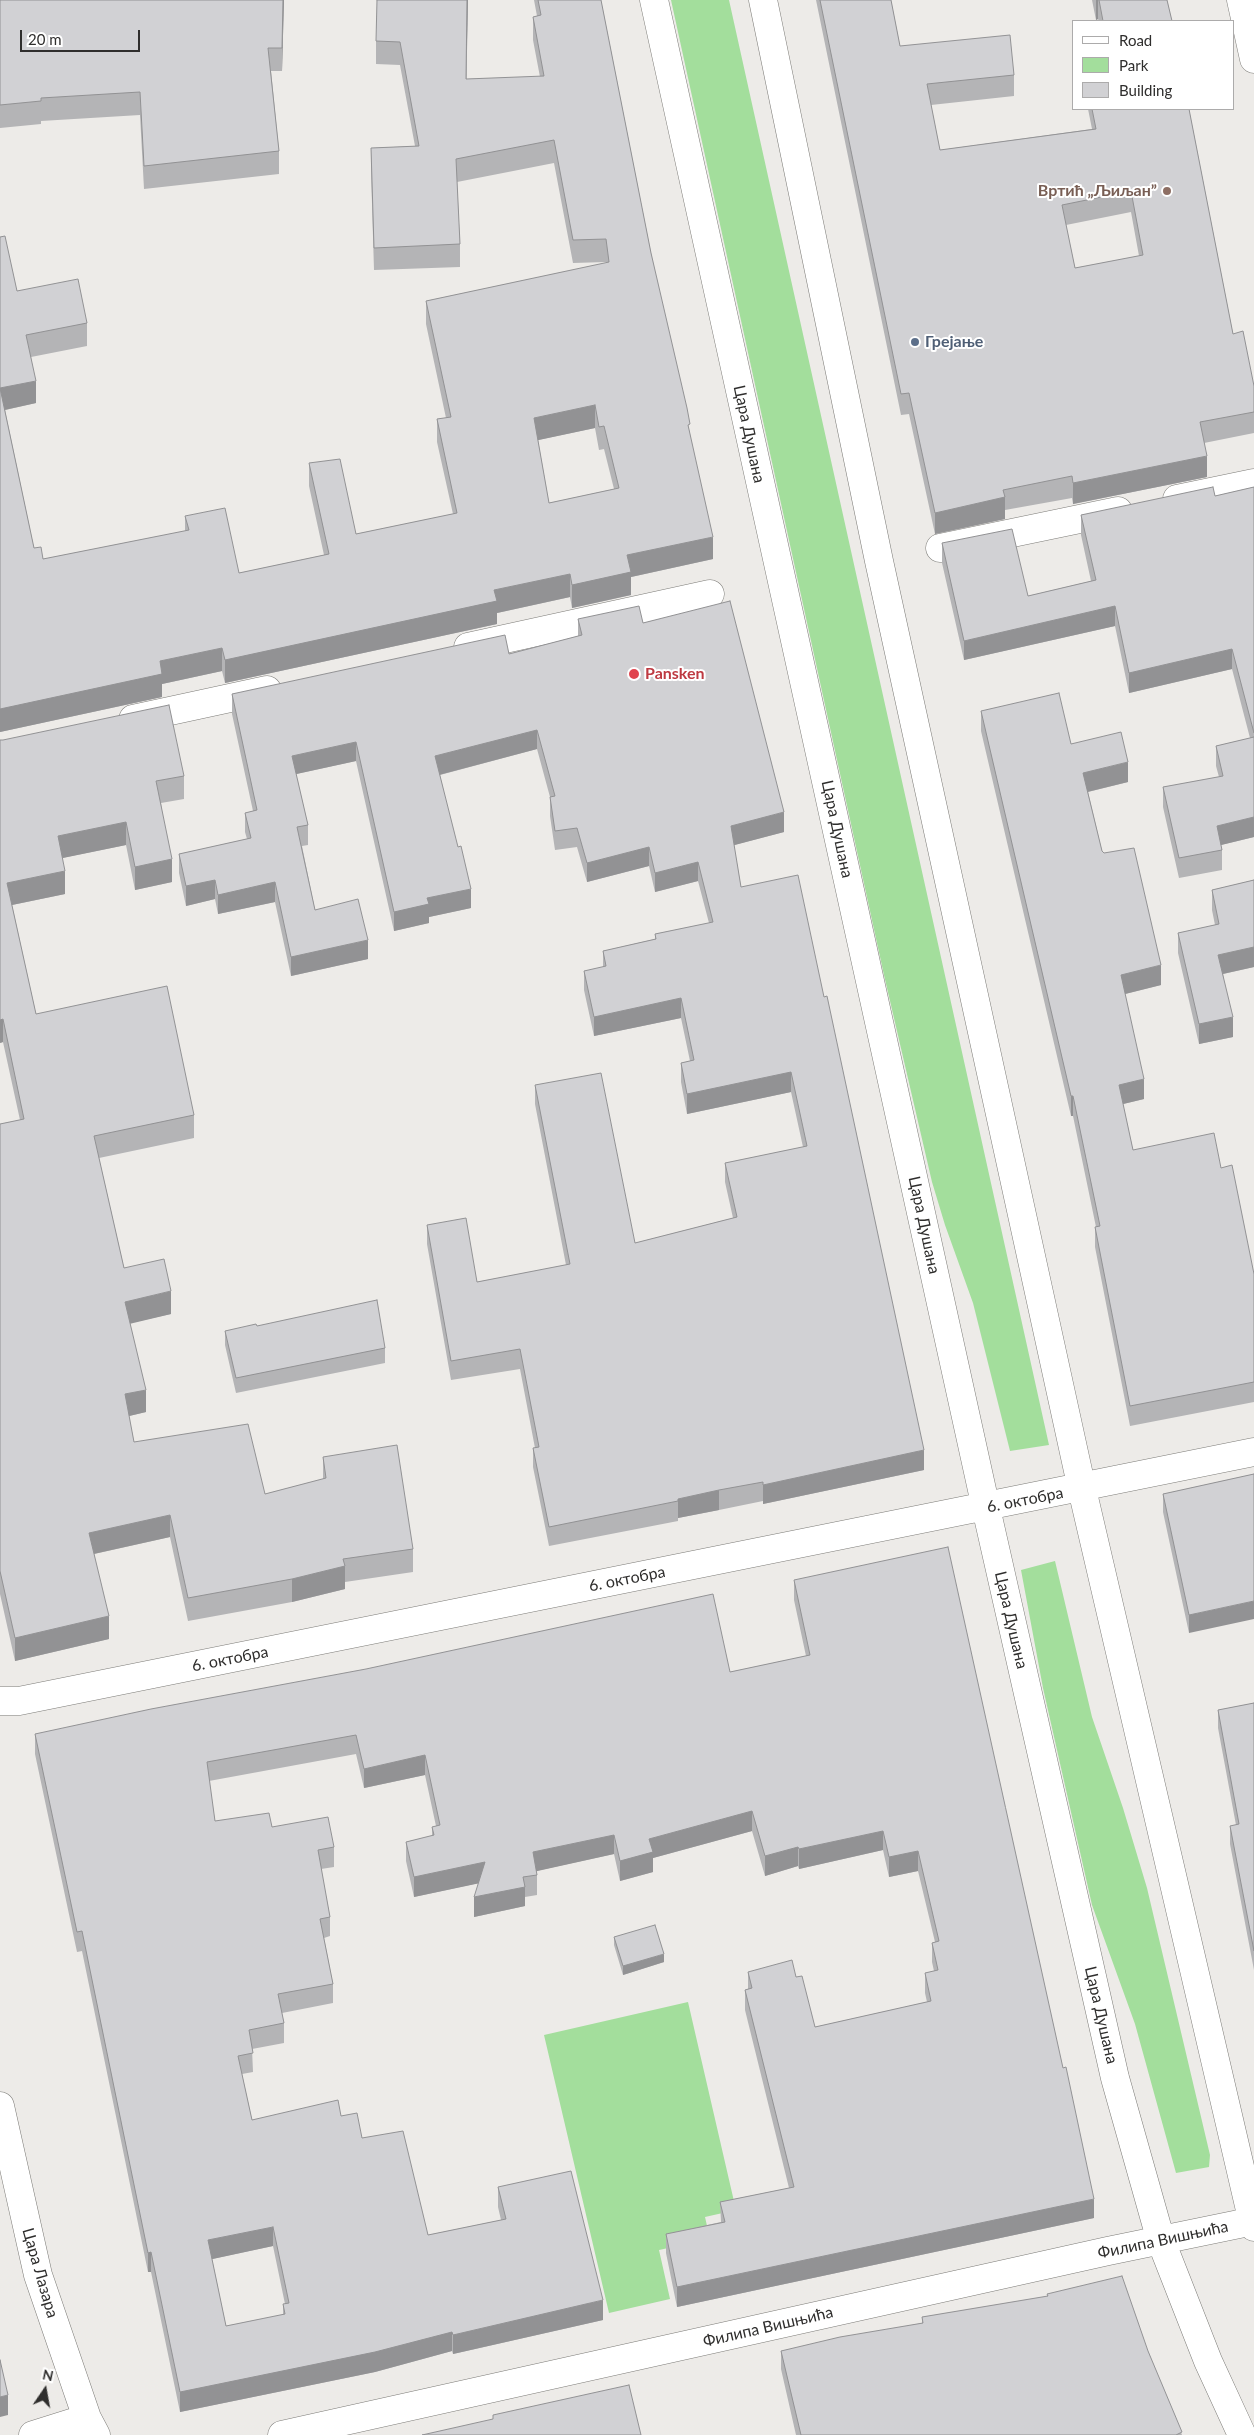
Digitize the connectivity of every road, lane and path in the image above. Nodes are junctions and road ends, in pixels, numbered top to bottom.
1 (654, 0) edge
2 (763, 0) edge
3 (1241, 0) edge
4 (1254, 59) edge
5 (1254, 483) edge
6 (940, 548) dead end
7 (710, 594) dead end
8 (448, 651) edge
9 (292, 685) edge
10 (107, 725) edge
11 (1254, 1452) edge
12 (1082, 1489) junction
13 (986, 1508) junction
14 (0, 1701) edge
15 (0, 2106) edge
16 (1254, 2223) edge
17 (1161, 2241) junction
18 (92, 2426) edge
19 (33, 2435) edge
20 (282, 2435) edge
21 (1242, 2435) edge

1 - 13 street, Цара Душана
2 - 12 street
3 - 4 street
5 - 6 street
7 - 8 street
9 - 10 street
11 - 12 street, 6. октобра
12 - 13 street, 6. октобра
12 - 16 street
13 - 14 street, 6. октобра
13 - 17 street, Цара Душана
15 - 18 street, Цара Лазара
16 - 17 street, Филипа Вишњића
17 - 20 street, Филипа Вишњића
17 - 21 street, Цара Душана
18 - 19 street

